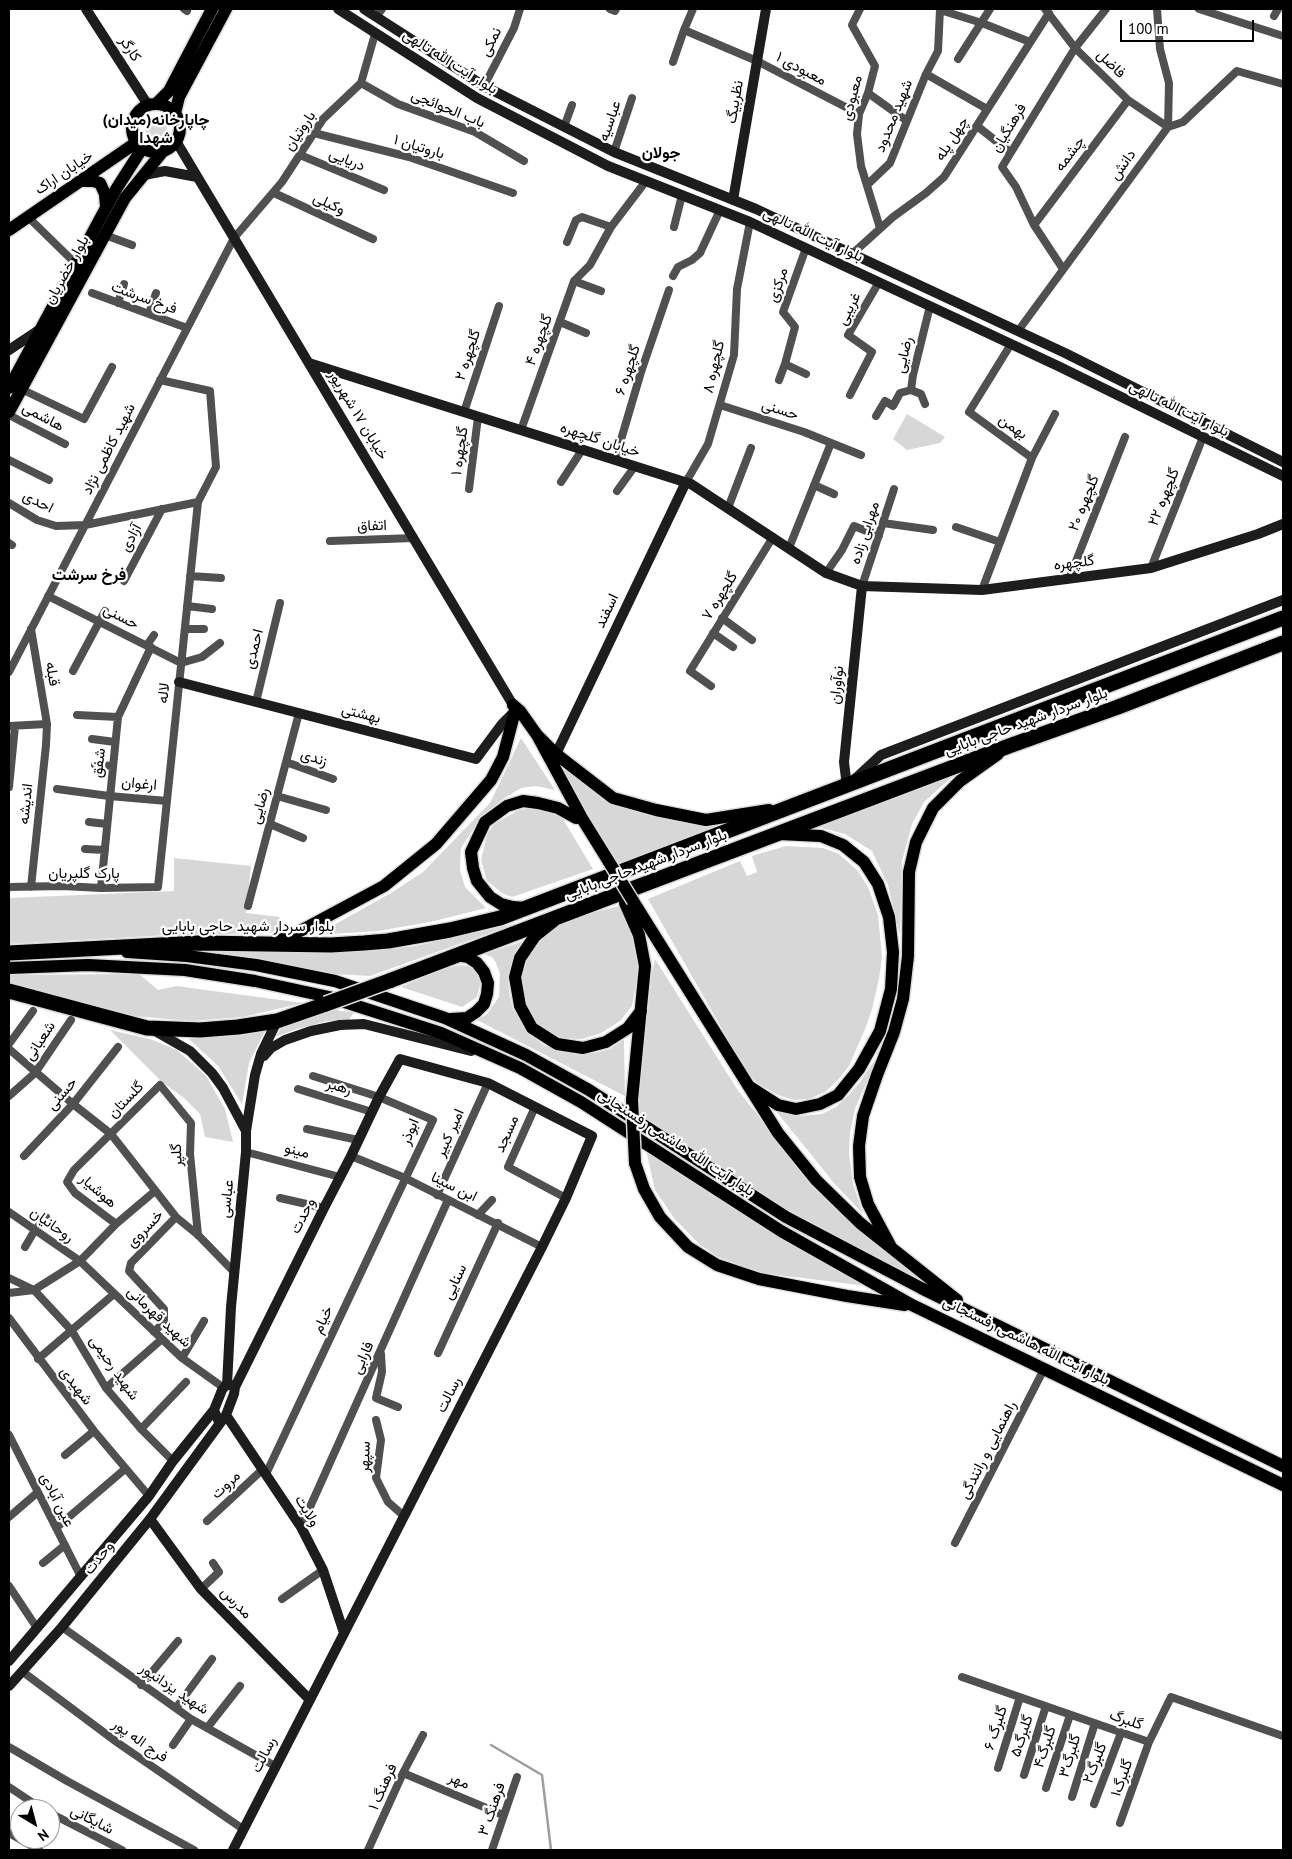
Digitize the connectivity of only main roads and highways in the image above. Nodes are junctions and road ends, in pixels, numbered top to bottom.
1 (86, 9) edge
2 (212, 9) edge
3 (226, 9) edge
4 (338, 9) edge
5 (364, 9) edge
6 (766, 9) edge
7 (379, 13) edge
8 (375, 34) junction
9 (152, 105) junction
10 (175, 113) junction
11 (176, 141) junction
12 (140, 145) junction
13 (164, 150) junction
14 (614, 152) junction
15 (608, 166) junction
16 (144, 175) junction
17 (197, 177) junction
18 (81, 181) junction
19 (733, 200) junction
20 (106, 208) junction
21 (9, 230) edge
22 (852, 254) junction
23 (846, 266) junction
24 (40, 330) junction
25 (9, 350) edge
26 (309, 363) junction
27 (15, 389) edge
28 (9, 413) edge
29 (1283, 462) edge
30 (1283, 476) edge
31 (686, 482) junction
32 (1283, 524) edge
33 (862, 586) junction
34 (1283, 600) edge
35 (1283, 618) edge
36 (1283, 643) edge
37 (1084, 677) junction
38 (179, 682) road end
39 (1111, 684) junction
40 (1088, 693) junction
41 (1118, 707) junction
42 (514, 708) junction
43 (537, 735) junction
44 (1009, 746) junction
45 (556, 754) junction
46 (847, 787) junction
47 (801, 804) junction
48 (576, 818) junction
49 (776, 834) junction
50 (606, 864) junction
51 (629, 902) junction
52 (528, 908) junction
53 (562, 915) junction
54 (269, 945) junction
55 (86, 950) junction
56 (9, 953) edge
57 (457, 955) junction
58 (9, 968) edge
59 (9, 990) edge
60 (641, 1011) junction
61 (445, 1018) junction
62 (277, 1021) junction
63 (149, 1028) junction
64 (494, 1057) junction
65 (400, 1059) joint
66 (259, 1062) junction
67 (747, 1085) junction
68 (246, 1131) junction
69 (890, 1247) junction
70 (912, 1306) junction
71 (976, 1316) junction
72 (1052, 1352) junction
73 (1044, 1369) junction
74 (229, 1387) junction
75 (214, 1410) junction
76 (224, 1417) junction
77 (1283, 1466) edge
78 (1283, 1485) edge
79 (150, 1519) junction
80 (344, 1633) junction
81 (9, 1659) edge
82 (9, 1686) edge
83 (310, 1700) junction
84 (237, 1849) edge

1 - 9 main road, کارگر
2 - 9 main road
3 - 10 main road
4 - 8 main road, بلوار آیت الله تالهی
5 - 7 main road, بلوار آیت الله تالهی
6 - 19 main road, نظربیگ
7 - 8 main road
7 - 14 main road, بلوار آیت الله تالهی
8 - 15 main road, بلوار آیت الله تالهی
9 - 10 main road
9 - 12 main road
10 - 11 main road
11 - 13 main road
11 - 17 main road, خیابان ۱۷ شهریور
12 - 13 main road
12 - 18 main road, خیابان اراک
12 - 20 main road, بلوار خضریان
13 - 16 main road, بلوار خضریان
14 - 15 main road
14 - 19 main road, بلوار آیت الله تالهی
15 - 23 main road, بلوار آیت الله تالهی
16 - 17 main road
16 - 27 main road, بلوار خضریان
17 - 26 main road, خیابان ۱۷ شهریور
18 - 20 main road
18 - 21 main road, خیابان اراک
19 - 22 main road, بلوار آیت الله تالهی
20 - 24 main road, بلوار خضریان
22 - 23 main road
22 - 29 main road, بلوار آیت الله تالهی
23 - 30 main road, بلوار آیت الله تالهی
24 - 25 main road
24 - 27 main road, بلوار خضریان
26 - 31 main road, خیابان گلچهره
26 - 42 main road, خیابان ۱۷ شهریور
27 - 28 main road, بلوار خضریان
31 - 33 main road, خیابان گلچهره
31 - 45 main road, اسفند
32 - 33 main road, گلچهره
33 - 46 main road, نوآوران
34 - 37 main road
35 - 39 highway, بلوار سردار شهید حاجی بابایی
36 - 41 highway, بلوار سردار شهید حاجی بابایی
37 - 40 main road
37 - 46 main road
38 - 42 main road, بهشتی
39 - 40 highway, بلوار سردار شهید حاجی بابایی
39 - 41 highway
40 - 46 highway, بلوار سردار شهید حاجی بابایی
41 - 44 highway, بلوار سردار شهید حاجی بابایی
42 - 43 main road
42 - 48 main road
42 - 54 main road
43 - 45 main road
43 - 50 main road
44 - 49 highway, بلوار سردار شهید حاجی بابایی
44 - 69 main road
45 - 47 main road
46 - 47 highway, بلوار سردار شهید حاجی بابایی
47 - 52 highway, بلوار سردار شهید حاجی بابایی
48 - 50 main road
48 - 52 main road
49 - 53 highway, بلوار سردار شهید حاجی بابایی
49 - 67 main road
50 - 51 main road, bridge
51 - 60 main road
51 - 67 main road
52 - 54 highway, بلوار سردار شهید حاجی بابایی
53 - 57 highway, بلوار سردار شهید حاجی بابایی
53 - 60 main road
54 - 55 highway, بلوار سردار شهید حاجی بابایی
55 - 56 highway, بلوار آیت الله هاشمی رفسنجانی
55 - 61 main road, بلوار آیت الله هاشمی رفسنجانی
57 - 61 main road
57 - 62 highway, بلوار سردار شهید حاجی بابایی, bridge
58 - 64 main road, بلوار آیت الله هاشمی رفسنجانی
59 - 63 highway, بلوار سردار شهید حاجی بابایی
60 - 70 main road, bridge
61 - 71 main road, بلوار آیت الله هاشمی رفسنجانی
62 - 63 highway, بلوار سردار شهید حاجی بابایی
62 - 66 main road, عباسی
63 - 68 main road
64 - 66 main road
64 - 70 main road, بلوار آیت الله هاشمی رفسنجانی
65 - 74 main road, وحدت
65 - 80 main road, رسالت
66 - 68 main road, عباسی
67 - 69 main road
68 - 74 main road, عباسی
69 - 71 main road
70 - 73 main road, بلوار آیت الله هاشمی رفسنجانی
71 - 72 main road, بلوار آیت الله هاشمی رفسنجانی
72 - 73 main road
72 - 77 main road, بلوار آیت الله هاشمی رفسنجانی
73 - 78 main road, بلوار آیت الله هاشمی رفسنجانی
74 - 75 main road, وحدت
74 - 76 main road, وحدت
75 - 76 main road, ولایت
75 - 81 main road, وحدت
76 - 79 main road, وحدت
76 - 80 main road, ولایت
79 - 82 main road, وحدت
79 - 83 main road, مدرس
80 - 83 main road, رسالت
83 - 84 main road, رسالت

